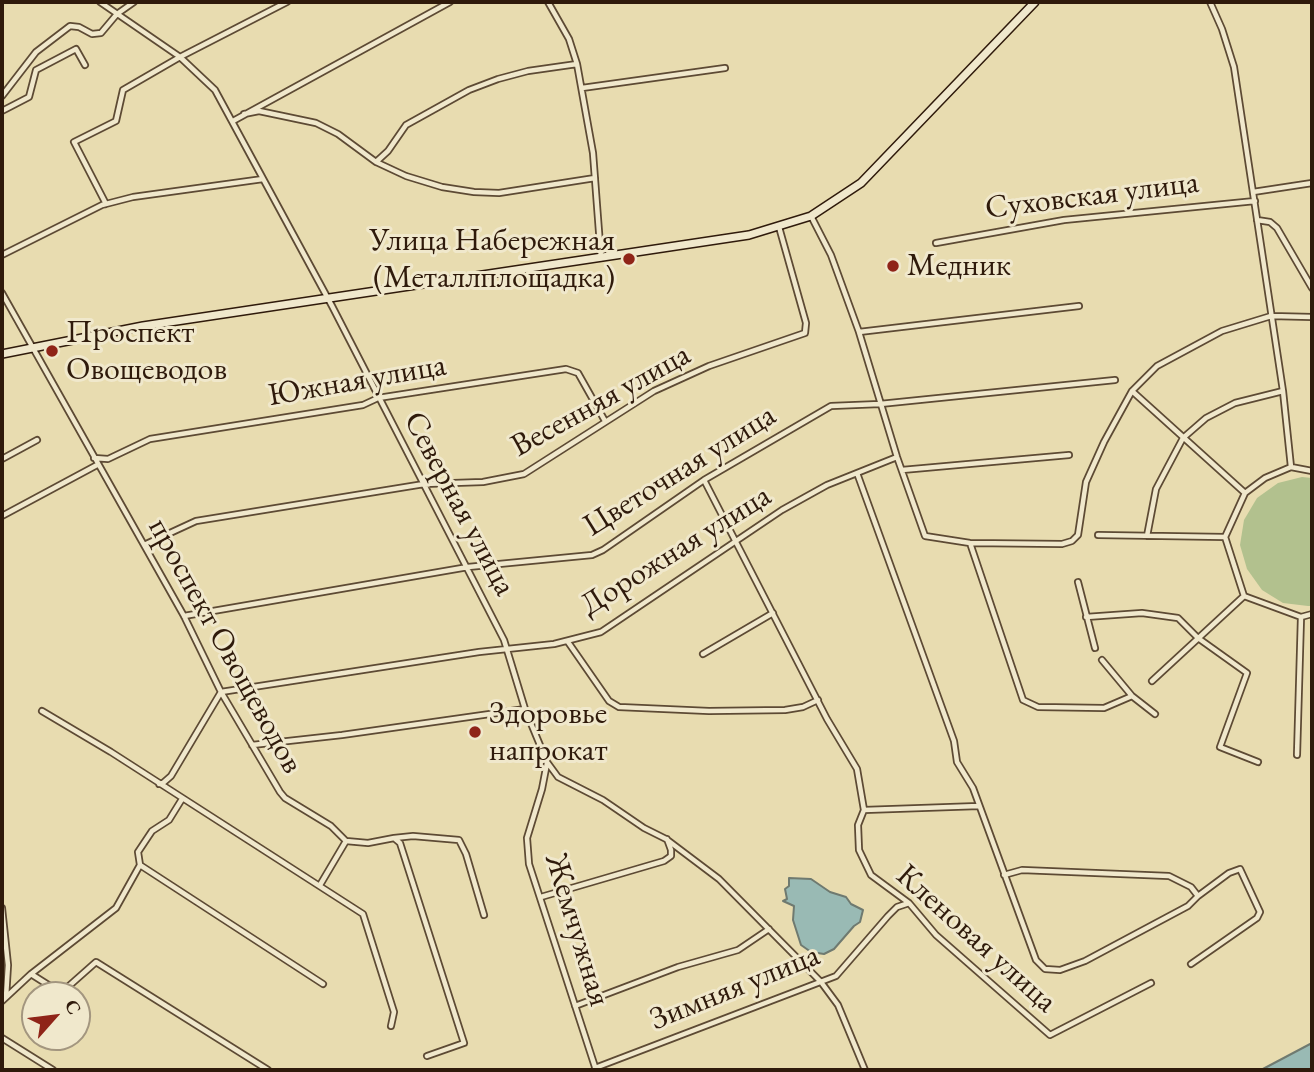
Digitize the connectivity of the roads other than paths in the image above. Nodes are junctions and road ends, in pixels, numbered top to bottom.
1 (100, 2) edge
2 (135, 2) edge
3 (287, 2) edge
4 (450, 2) edge
5 (548, 2) edge
6 (1035, 2) edge
7 (1210, 2) edge
8 (117, 13) junction
9 (180, 57) junction
10 (577, 64) junction
11 (85, 65) dead end
12 (725, 68) dead end
13 (582, 88) junction
14 (2, 96) edge
15 (2, 111) edge
16 (244, 114) junction
17 (233, 121) junction
18 (376, 162) junction
19 (595, 178) junction
20 (263, 179) junction
21 (1312, 183) edge
22 (1253, 192) junction
23 (1255, 201) junction
24 (106, 204) junction
25 (811, 216) junction
26 (1258, 220) junction
27 (779, 227) junction
28 (936, 243) dead end
29 (2, 255) edge
30 (601, 257) junction
31 (1312, 288) edge
32 (2, 293) edge
33 (327, 299) junction
34 (1079, 306) dead end
35 (1271, 316) junction
36 (1312, 317) edge
37 (859, 332) junction
38 (34, 348) junction
39 (2, 354) edge
40 (1115, 380) dead end
41 (1132, 391) junction
42 (1283, 391) junction
43 (379, 398) junction
44 (880, 404) junction
45 (605, 421) junction
46 (1183, 438) junction
47 (37, 440) dead end
48 (1069, 455) dead end
49 (897, 457) junction
50 (2, 458) edge
51 (94, 458) junction
52 (97, 465) junction
53 (1291, 467) junction
54 (902, 470) junction
55 (1312, 471) edge
56 (857, 473) junction
57 (704, 480) junction
58 (424, 484) junction
59 (1245, 494) junction
60 (2, 516) edge
61 (1098, 535) dead end
62 (1147, 536) junction
63 (1225, 537) junction
64 (734, 542) junction
65 (970, 543) junction
66 (144, 545) junction
67 (468, 568) junction
68 (1078, 582) dead end
69 (1244, 596) junction
70 (773, 613) junction
71 (1312, 614) edge
72 (184, 616) junction
73 (1086, 617) junction
74 (1301, 617) junction
75 (1198, 638) junction
76 (568, 642) junction
77 (1095, 648) dead end
78 (506, 649) junction
79 (703, 654) dead end
80 (1102, 660) dead end
81 (1152, 681) dead end
82 (221, 692) junction
83 (1132, 696) junction
84 (818, 700) junction
85 (525, 709) junction
86 (42, 711) dead end
87 (1155, 714) dead end
88 (252, 745) junction
89 (1297, 755) dead end
90 (547, 762) junction
91 (1258, 762) dead end
92 (159, 784) junction
93 (182, 799) junction
94 (979, 806) junction
95 (864, 810) junction
96 (394, 838) junction
97 (666, 839) junction
98 (346, 841) junction
99 (140, 865) junction
100 (1004, 875) junction
101 (320, 885) junction
102 (1198, 895) junction
103 (541, 897) junction
104 (909, 904) junction
105 (2, 908) edge
106 (484, 915) dead end
107 (769, 929) junction
108 (1191, 964) dead end
109 (31, 974) junction
110 (821, 982) junction
111 (1151, 983) dead end
112 (323, 984) dead end
113 (4, 999) edge
114 (575, 1006) junction
115 (391, 1026) dead end
116 (2, 1038) edge
117 (427, 1056) dead end
118 (595, 1069) edge
119 (53, 1070) edge
120 (268, 1070) edge
121 (865, 1070) edge

1 - 8 street, Северная улица
2 - 8 street
3 - 9 street
4 - 16 street
5 - 10 street
6 - 25 street
7 - 22 street
8 - 9 street, Северная улица
8 - 14 street
9 - 17 street, Северная улица
9 - 24 street
10 - 13 street
10 - 18 street
11 - 15 street
12 - 13 street
13 - 19 street
16 - 17 street
16 - 18 street
17 - 20 street, Северная улица
18 - 19 street
19 - 30 street
20 - 24 street
20 - 33 street, Северная улица
21 - 22 street
22 - 23 street
23 - 26 street
23 - 28 street, Суховская улица
24 - 29 street
25 - 27 street
25 - 37 street
26 - 31 street
26 - 35 street
27 - 30 street
27 - 45 street, Весенняя улица
30 - 33 street
32 - 38 street, проспект Овощеводов
33 - 38 street
33 - 43 street, Северная улица
34 - 37 street
35 - 36 street
35 - 41 street
35 - 42 street
37 - 44 street
38 - 39 street
38 - 51 street, проспект Овощеводов
40 - 44 street, Цветочная улица
41 - 46 street
41 - 65 street
42 - 46 street
42 - 53 street
43 - 45 street, Южная улица
43 - 51 street, Южная улица
43 - 58 street, Северная улица
44 - 49 street
44 - 57 street, Цветочная улица
45 - 58 street, Весенняя улица
46 - 59 street
46 - 62 street
47 - 50 street
48 - 54 street
49 - 54 street
49 - 56 street, Дорожная улица
51 - 52 street, проспект Овощеводов
52 - 60 street
52 - 66 street, проспект Овощеводов
53 - 55 street
53 - 59 street
54 - 65 street
56 - 64 street, Дорожная улица
56 - 94 street, Кленовая улица
57 - 64 street, Кленовая улица
57 - 67 street, Цветочная улица
58 - 66 street, Весенняя улица
58 - 67 street, Северная улица
59 - 63 street
61 - 62 street
62 - 63 street
63 - 69 street
64 - 70 street, Кленовая улица
64 - 76 street, Дорожная улица
65 - 83 street
66 - 72 street, проспект Овощеводов
67 - 72 street, Цветочная улица
67 - 78 street, Северная улица
68 - 73 street
69 - 74 street
69 - 75 street
70 - 79 street
70 - 84 street, Кленовая улица
71 - 74 street
72 - 82 street, проспект Овощеводов
73 - 75 street
73 - 77 street
74 - 89 street
75 - 81 street
75 - 91 street
76 - 78 street, Дорожная улица
76 - 84 street
78 - 82 street, Дорожная улица
78 - 85 street, Северная улица
80 - 83 street
82 - 88 street, проспект Овощеводов
82 - 92 street
83 - 87 street
84 - 95 street, Кленовая улица
85 - 88 street
85 - 90 street, Северная улица
86 - 92 street
88 - 98 street, проспект Овощеводов
90 - 97 street, Северная улица
90 - 103 street, Жемчужная
92 - 93 street
93 - 99 street
93 - 101 street
94 - 95 street
94 - 100 street, Кленовая улица
95 - 104 street, Кленовая улица
96 - 98 street
96 - 106 street
96 - 117 street
97 - 103 street
97 - 107 street, Северная улица
98 - 101 street
99 - 109 street
99 - 112 street
100 - 102 street
100 - 102 street, Кленовая улица
101 - 115 street
102 - 108 street
103 - 114 street, Жемчужная
104 - 110 street, Зимняя улица
104 - 111 street, Кленовая улица
105 - 113 street
107 - 110 street, Северная улица
107 - 114 street
109 - 113 street
109 - 120 street
110 - 118 street, Зимняя улица
110 - 121 street, Северная улица
114 - 118 street, Жемчужная
116 - 119 street

